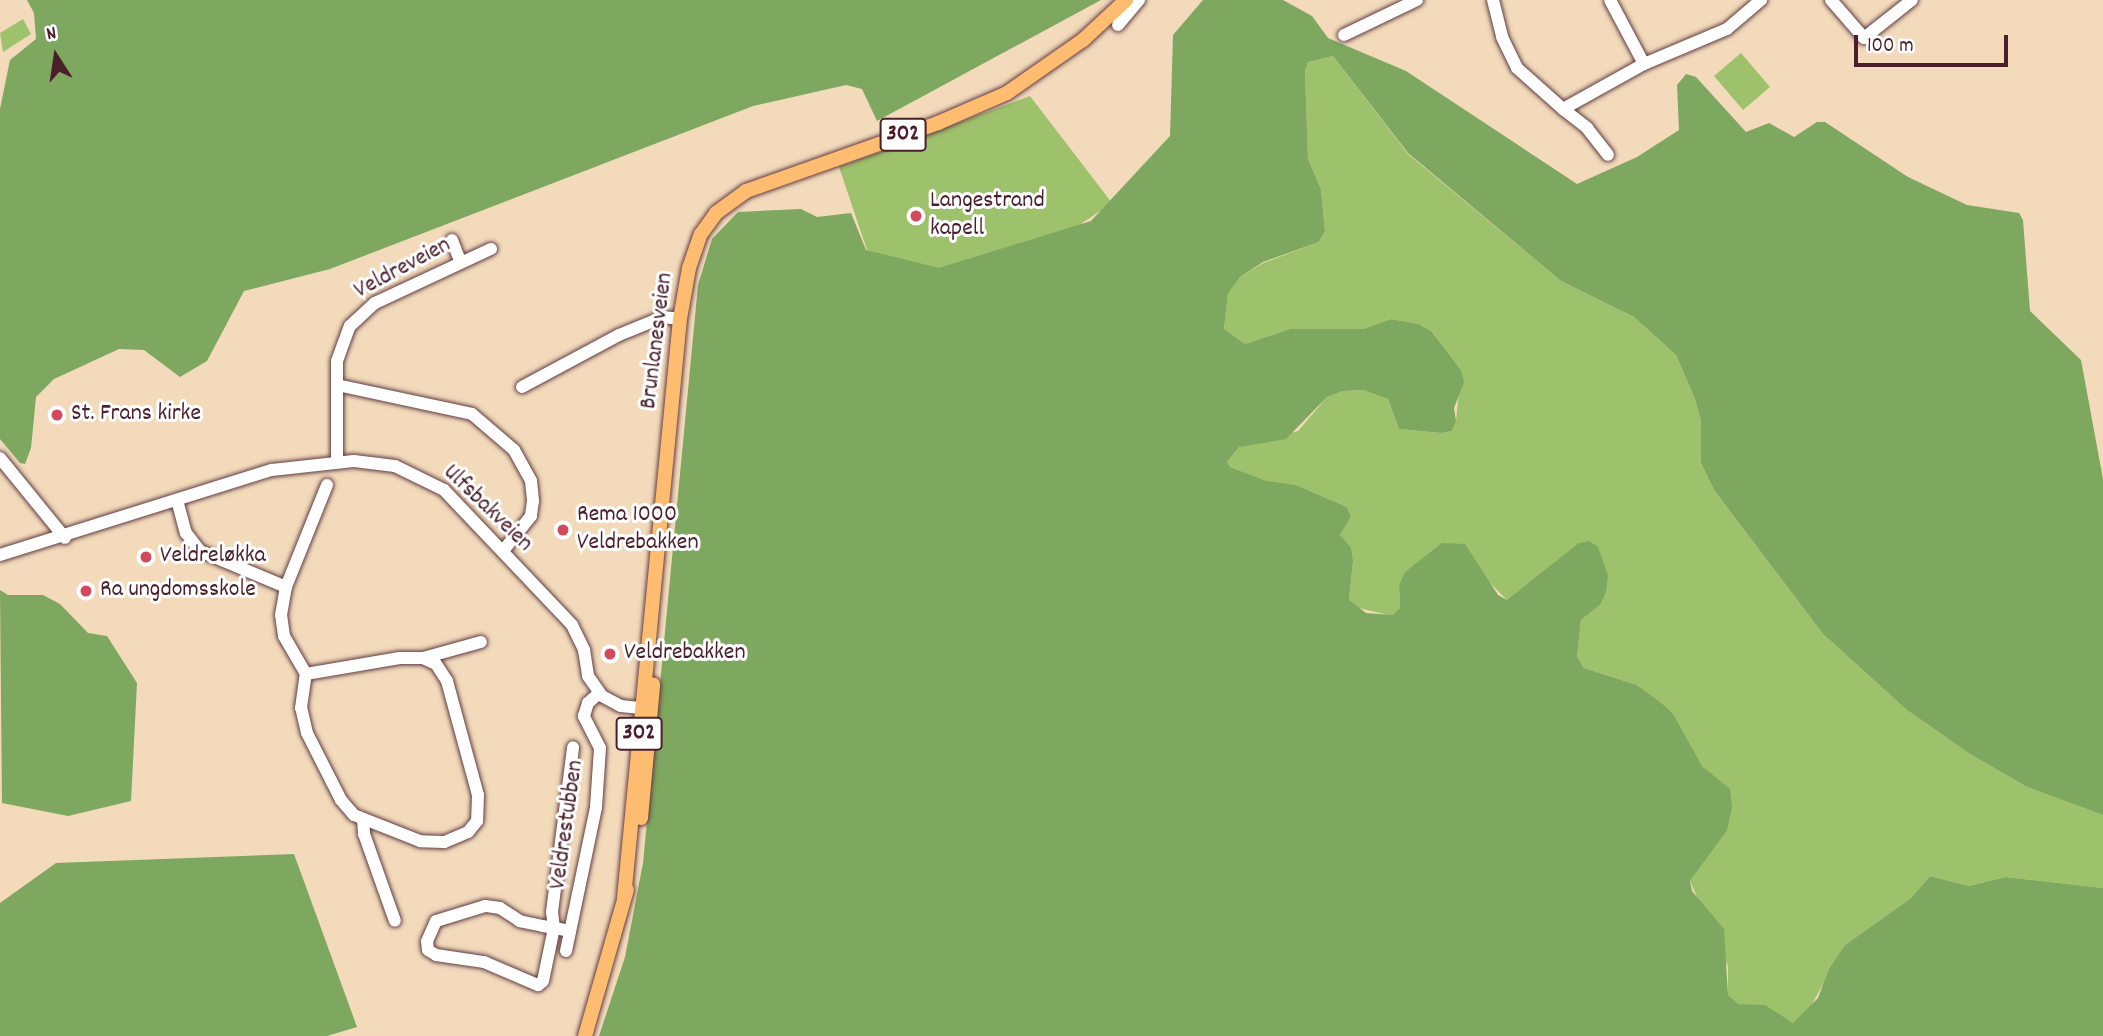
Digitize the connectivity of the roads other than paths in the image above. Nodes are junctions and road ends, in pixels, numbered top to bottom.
1 (1126, 0) edge
2 (1139, 0) edge
3 (1417, 0) edge
4 (1493, 0) edge
5 (1610, 0) edge
6 (1761, 0) edge
7 (1831, 0) edge
8 (1912, 0) edge
9 (1118, 25) dead end
10 (1344, 35) dead end
11 (1644, 64) junction
12 (1563, 109) junction
13 (1608, 155) dead end
14 (452, 240) dead end
15 (491, 249) dead end
16 (460, 261) junction
17 (680, 319) junction
18 (337, 384) junction
19 (522, 387) dead end
20 (0, 458) edge
21 (337, 462) junction
22 (327, 485) dead end
23 (177, 500) junction
24 (65, 538) junction
25 (502, 551) junction
26 (0, 555) edge
27 (286, 587) junction
28 (481, 642) dead end
29 (423, 657) junction
30 (306, 674) junction
31 (599, 693) junction
32 (646, 708) junction
33 (573, 747) dead end
34 (363, 819) junction
35 (395, 921) dead end
36 (554, 928) junction
37 (570, 931) junction
38 (566, 951) dead end
39 (585, 1036) edge

1 - 17 main road, Brunlanesveien / 302
2 - 9 street
3 - 10 street
4 - 12 street
5 - 11 street
6 - 11 street
7 - 8 street
11 - 12 street
12 - 13 street
14 - 16 street
15 - 16 street, Veldreveien
16 - 18 street, Veldreveien
17 - 19 street
17 - 32 main road, Brunlanesveien / 302
18 - 21 street, Veldreveien
18 - 25 street
20 - 24 street
21 - 23 street, Ulfsbakveien
21 - 25 street, Ulfsbakveien
22 - 27 street
23 - 24 street, Ulfsbakveien
23 - 27 street
24 - 26 street, Ulfsbakveien
25 - 31 street, Ulfsbakveien
27 - 30 street
28 - 29 street
29 - 30 street
29 - 34 street
30 - 34 street
31 - 32 street
31 - 37 street, Veldrestubben
32 - 39 main road, Brunlanesveien / 302
33 - 36 street, Veldrestubben
34 - 35 street
36 - 36 street, Veldrestubben
36 - 37 street, Veldrestubben
37 - 38 street, Veldrestubben

